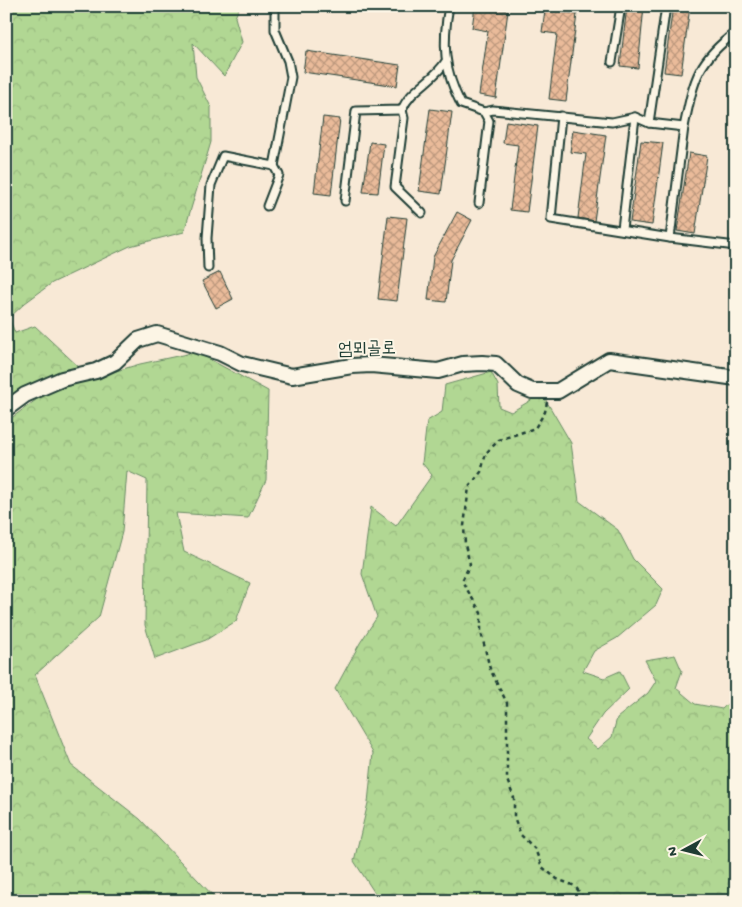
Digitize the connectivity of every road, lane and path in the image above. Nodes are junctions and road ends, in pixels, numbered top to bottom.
1 (275, 6) edge
2 (449, 6) edge
3 (621, 6) edge
4 (666, 6) edge
5 (736, 32) edge
6 (446, 61) junction
7 (612, 62) dead end
8 (402, 110) junction
9 (484, 112) junction
10 (561, 116) junction
11 (635, 117) junction
12 (649, 123) junction
13 (684, 127) junction
14 (274, 166) junction
15 (345, 201) dead end
16 (479, 203) dead end
17 (267, 206) dead end
18 (422, 213) dead end
19 (622, 229) junction
20 (670, 238) junction
21 (736, 246) edge
22 (208, 268) dead end
23 (736, 378) edge
24 (548, 391) junction
25 (6, 410) edge
26 (586, 901) edge

1 - 14 lane
2 - 6 lane
3 - 7 lane
4 - 12 lane
5 - 13 lane
6 - 8 lane
6 - 9 lane
8 - 15 lane
8 - 18 lane
9 - 10 lane
9 - 16 lane
10 - 11 lane
10 - 19 lane
11 - 12 lane
11 - 19 lane
12 - 13 lane
13 - 20 lane
14 - 17 lane
14 - 22 lane
19 - 20 lane
20 - 21 lane
23 - 24 street, 엄뫼골로
24 - 25 street, 엄뫼골로
24 - 26 path

